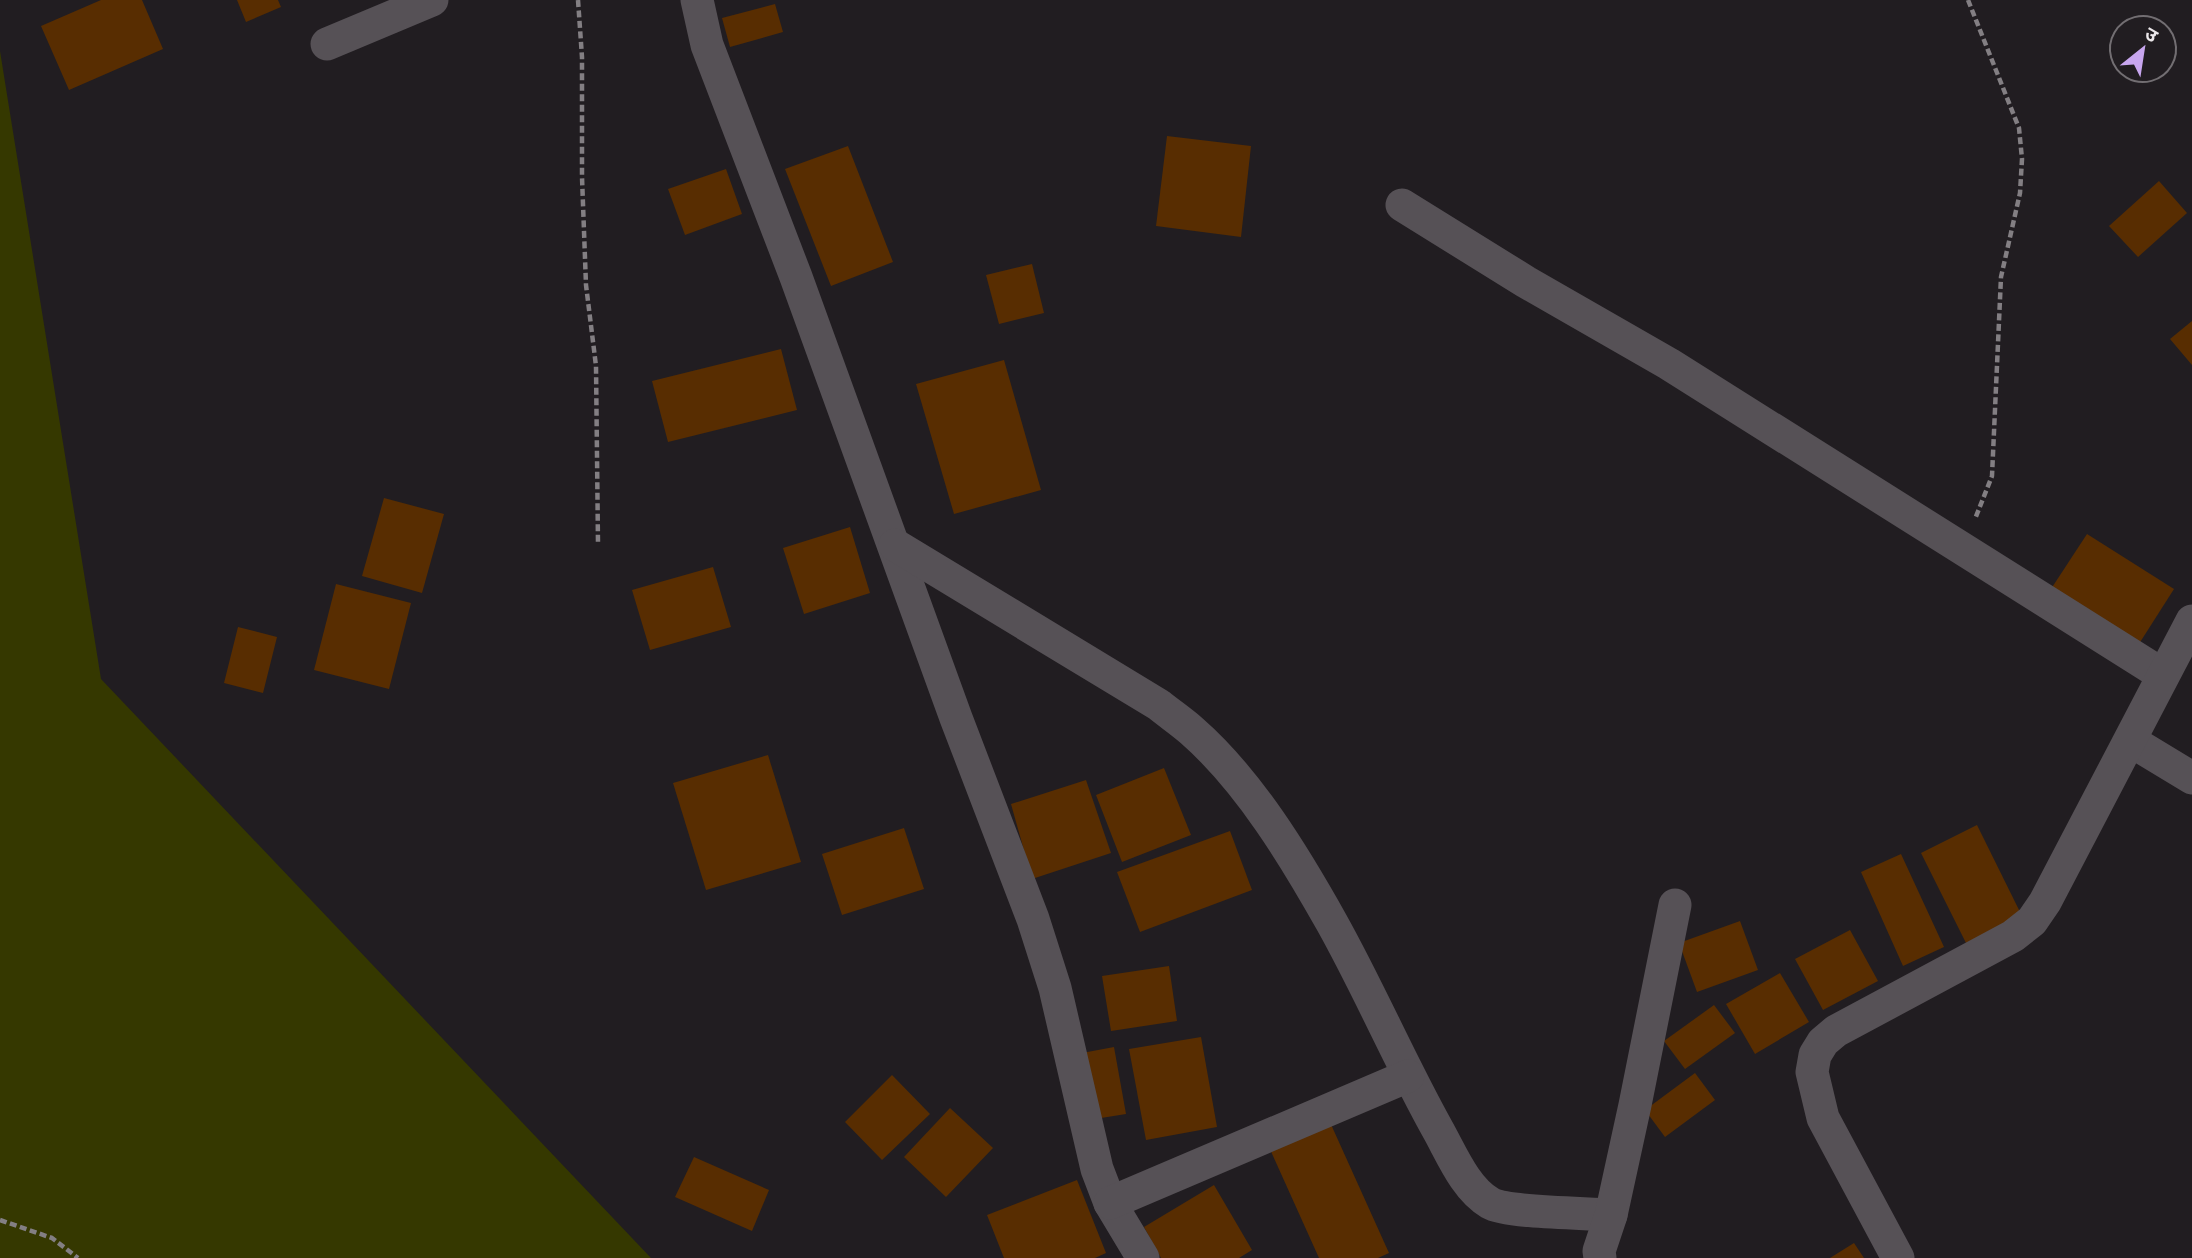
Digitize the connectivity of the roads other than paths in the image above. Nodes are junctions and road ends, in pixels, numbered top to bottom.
1 (432, 0) edge
2 (697, 0) edge
3 (327, 44) dead end
4 (1402, 205) dead end
5 (895, 545) junction
6 (2192, 621) edge
7 (2163, 675) junction
8 (2131, 741) junction
9 (2192, 778) edge
10 (1675, 905) dead end
11 (1408, 1076) junction
12 (1110, 1203) junction
13 (1611, 1215) junction
14 (1143, 1258) edge
15 (1600, 1258) edge
16 (1898, 1258) edge

1 - 3 street
2 - 5 street
4 - 7 street
5 - 11 street
5 - 12 street
6 - 7 street
7 - 8 street
8 - 9 street
8 - 16 street
10 - 13 street
11 - 12 street
11 - 13 street
12 - 14 street
13 - 15 street

